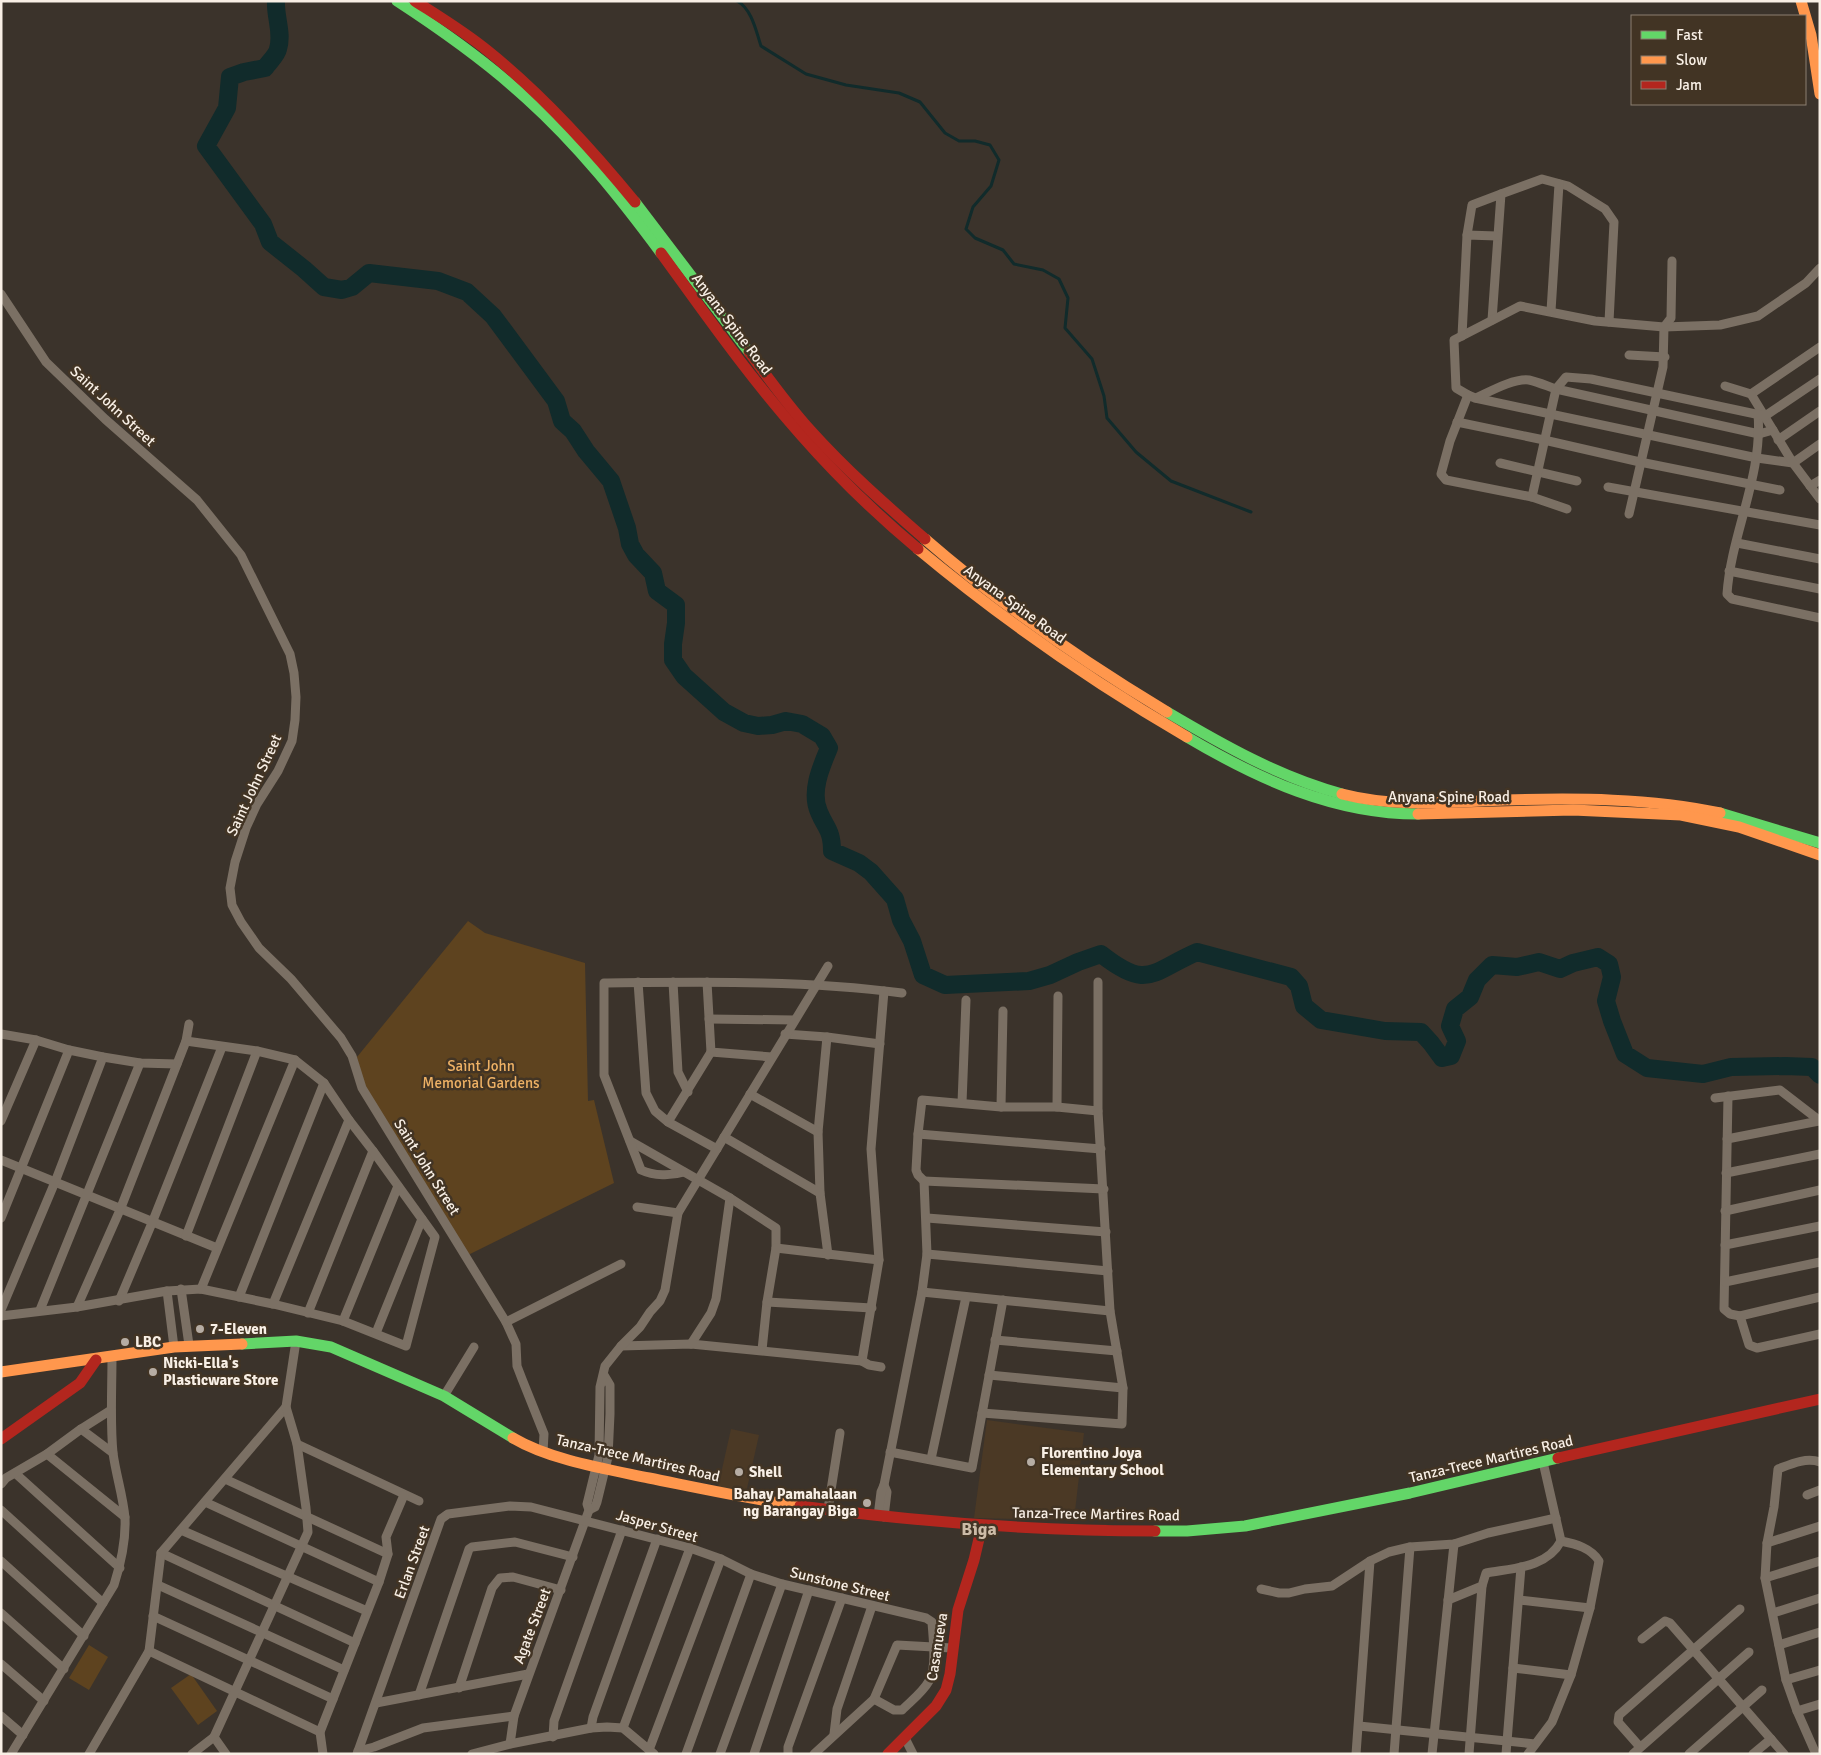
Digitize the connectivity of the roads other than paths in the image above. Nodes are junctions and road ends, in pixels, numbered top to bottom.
1 (396, 1) edge
2 (415, 1) edge
3 (1801, 1) edge
4 (1820, 94) edge
5 (1559, 184) junction
6 (1501, 194) junction
7 (1467, 235) junction
8 (1497, 236) junction
9 (1672, 262) dead end
10 (1820, 268) edge
11 (1, 294) edge
12 (1551, 311) junction
13 (1492, 320) junction
14 (1609, 322) junction
15 (1664, 327) junction
16 (1462, 336) junction
17 (1820, 347) edge
18 (1629, 355) dead end
19 (1665, 357) junction
20 (1820, 379) edge
21 (1725, 386) dead end
22 (1556, 389) junction
23 (1656, 393) junction
24 (1751, 394) junction
25 (1472, 396) junction
26 (1653, 410) junction
27 (1820, 411) edge
28 (1550, 414) junction
29 (1761, 415) junction
30 (1458, 422) junction
31 (1773, 430) junction
32 (1648, 434) junction
33 (1760, 434) junction
34 (1544, 440) junction
35 (1778, 440) junction
36 (1820, 444) edge
37 (1757, 458) junction
38 (1640, 462) junction
39 (1500, 463) dead end
40 (1793, 463) junction
41 (1538, 472) junction
42 (1820, 480) edge
43 (1577, 481) dead end
44 (1750, 483) junction
45 (1810, 486) junction
46 (1608, 487) dead end
47 (1780, 490) dead end
48 (1635, 491) junction
49 (1532, 496) junction
50 (1820, 500) edge
51 (1567, 509) dead end
52 (1744, 512) junction
53 (1629, 514) dead end
54 (1820, 526) edge
55 (1737, 543) junction
56 (1820, 560) edge
57 (1729, 571) junction
58 (1820, 589) edge
59 (1820, 618) edge
60 (1820, 843) edge
61 (1820, 855) edge
62 (828, 966) dead end
63 (638, 982) junction
64 (673, 982) junction
65 (707, 982) junction
66 (1098, 982) dead end
67 (815, 986) junction
68 (884, 991) junction
69 (902, 993) dead end
70 (1058, 996) dead end
71 (966, 1000) dead end
72 (1003, 1011) dead end
73 (709, 1019) junction
74 (794, 1020) junction
75 (189, 1024) dead end
76 (1, 1034) edge
77 (785, 1034) junction
78 (826, 1037) junction
79 (36, 1040) junction
80 (186, 1041) junction
81 (880, 1044) junction
82 (222, 1047) junction
83 (69, 1050) junction
84 (257, 1051) junction
85 (711, 1052) junction
86 (772, 1056) junction
87 (104, 1057) junction
88 (295, 1060) junction
89 (140, 1063) junction
90 (177, 1064) junction
91 (324, 1083) junction
92 (688, 1092) junction
93 (750, 1094) junction
94 (1728, 1096) junction
95 (1715, 1098) dead end
96 (962, 1103) junction
97 (1000, 1107) junction
98 (1057, 1107) junction
99 (1098, 1111) junction
100 (349, 1120) junction
101 (1, 1121) edge
102 (1819, 1121) edge
103 (668, 1122) junction
104 (818, 1132) junction
105 (918, 1134) junction
106 (724, 1137) junction
107 (1727, 1138) junction
108 (630, 1141) junction
109 (717, 1149) junction
110 (1101, 1149) junction
111 (373, 1152) junction
112 (1820, 1154) edge
113 (1, 1160) edge
114 (21, 1168) junction
115 (684, 1172) junction
116 (1726, 1173) junction
117 (698, 1179) junction
118 (924, 1181) junction
119 (55, 1182) junction
120 (398, 1186) junction
121 (1104, 1189) junction
122 (1820, 1190) edge
123 (820, 1193) junction
124 (87, 1195) junction
125 (730, 1198) junction
126 (637, 1207) dead end
127 (120, 1210) junction
128 (1726, 1211) junction
129 (678, 1213) junction
130 (1, 1218) edge
131 (927, 1218) junction
132 (422, 1220) junction
133 (152, 1223) junction
134 (1820, 1226) edge
135 (1106, 1232) junction
136 (186, 1236) junction
137 (1725, 1245) junction
138 (217, 1248) junction
139 (776, 1248) junction
140 (927, 1254) junction
141 (828, 1255) junction
142 (880, 1260) junction
143 (1820, 1262) edge
144 (621, 1264) dead end
145 (1108, 1271) junction
146 (1725, 1282) junction
147 (181, 1289) junction
148 (201, 1289) junction
149 (167, 1291) junction
150 (922, 1292) junction
151 (239, 1297) junction
152 (966, 1297) junction
153 (1820, 1297) edge
154 (1003, 1300) junction
155 (119, 1301) junction
156 (767, 1302) junction
157 (273, 1304) junction
158 (77, 1307) junction
159 (872, 1308) junction
160 (1, 1310) edge
161 (40, 1310) junction
162 (1110, 1311) junction
163 (308, 1313) junction
164 (1, 1316) edge
165 (1740, 1316) junction
166 (343, 1321) junction
167 (506, 1322) junction
168 (376, 1333) junction
169 (1820, 1334) edge
170 (995, 1340) junction
171 (296, 1341) junction
172 (691, 1344) junction
173 (189, 1345) junction
174 (622, 1346) junction
175 (174, 1347) junction
176 (474, 1347) dead end
177 (762, 1350) junction
178 (1117, 1351) junction
179 (112, 1357) junction
180 (96, 1360) junction
181 (862, 1361) junction
182 (881, 1367) dead end
183 (1, 1372) edge
184 (989, 1375) junction
185 (1123, 1388) junction
186 (444, 1396) junction
187 (1820, 1399) edge
188 (286, 1407) junction
189 (111, 1410) junction
190 (982, 1413) junction
191 (81, 1429) junction
192 (840, 1433) dead end
193 (1, 1439) edge
194 (297, 1444) junction
195 (543, 1452) junction
196 (890, 1452) junction
197 (113, 1453) junction
198 (47, 1454) junction
199 (932, 1459) junction
200 (1543, 1462) junction
201 (1820, 1462) edge
202 (601, 1468) junction
203 (15, 1473) junction
204 (225, 1479) junction
205 (1, 1484) edge
206 (1820, 1490) edge
207 (404, 1495) junction
208 (1807, 1495) dead end
209 (419, 1501) dead end
210 (205, 1502) junction
211 (828, 1509) junction
212 (1, 1510) edge
213 (125, 1516) junction
214 (881, 1517) junction
215 (307, 1518) junction
216 (1556, 1518) junction
217 (586, 1520) junction
218 (982, 1526) junction
219 (1820, 1526) edge
220 (181, 1530) junction
221 (622, 1530) junction
222 (657, 1539) junction
223 (1561, 1541) junction
224 (1768, 1543) junction
225 (1454, 1544) junction
226 (302, 1547) junction
227 (1410, 1547) junction
228 (690, 1548) junction
229 (161, 1553) junction
230 (388, 1554) junction
231 (573, 1557) junction
232 (721, 1559) junction
233 (1, 1561) edge
234 (1370, 1561) junction
235 (1820, 1562) edge
236 (1521, 1567) junction
237 (120, 1568) junction
238 (751, 1574) junction
239 (288, 1578) junction
240 (1765, 1578) junction
241 (379, 1582) junction
242 (782, 1584) junction
243 (158, 1585) junction
244 (1482, 1586) junction
245 (1260, 1588) dead end
246 (561, 1590) junction
247 (809, 1590) junction
248 (842, 1598) junction
249 (1820, 1598) edge
250 (1448, 1600) junction
251 (1518, 1600) junction
252 (103, 1603) junction
253 (274, 1606) junction
254 (872, 1606) junction
255 (1590, 1608) junction
256 (1740, 1609) dead end
257 (367, 1611) junction
258 (1773, 1612) junction
259 (1, 1614) edge
260 (153, 1616) junction
261 (262, 1632) junction
262 (1820, 1632) edge
263 (84, 1636) junction
264 (1642, 1639) dead end
265 (355, 1643) junction
266 (1779, 1645) junction
267 (933, 1646) junction
268 (952, 1648) junction
269 (1693, 1649) junction
270 (149, 1650) junction
271 (1749, 1652) dead end
272 (249, 1660) junction
273 (1, 1664) edge
274 (1513, 1668) junction
275 (64, 1669) junction
276 (344, 1670) junction
277 (1820, 1670) edge
278 (528, 1674) junction
279 (1571, 1676) junction
280 (1718, 1678) junction
281 (1786, 1680) junction
282 (459, 1688) junction
283 (1762, 1690) dead end
284 (235, 1692) junction
285 (419, 1695) junction
286 (874, 1698) junction
287 (333, 1699) junction
288 (44, 1701) junction
289 (376, 1704) junction
290 (1820, 1704) edge
291 (1743, 1707) junction
292 (1797, 1711) junction
293 (1, 1716) edge
294 (514, 1716) junction
295 (1359, 1726) junction
296 (592, 1728) junction
297 (623, 1728) junction
298 (1396, 1730) junction
299 (320, 1732) junction
300 (834, 1734) junction
301 (1434, 1734) junction
302 (23, 1735) junction
303 (214, 1737) junction
304 (553, 1737) junction
305 (906, 1738) junction
306 (1470, 1738) junction
307 (1771, 1739) junction
308 (1815, 1740) edge
309 (1507, 1741) junction
310 (510, 1744) junction
311 (1535, 1744) junction
312 (1640, 1747) junction
313 (358, 1752) edge
314 (652, 1752) edge
315 (11, 1754) edge
316 (88, 1754) edge
317 (192, 1754) edge
318 (226, 1754) edge
319 (323, 1754) edge
320 (472, 1754) edge
321 (686, 1754) edge
322 (720, 1754) edge
323 (754, 1754) edge
324 (788, 1754) edge
325 (814, 1754) edge
326 (888, 1754) edge
327 (913, 1754) edge
328 (1356, 1754) edge
329 (1394, 1754) edge
330 (1432, 1754) edge
331 (1469, 1754) edge
332 (1506, 1754) edge
333 (1528, 1754) edge
334 (1633, 1754) edge
335 (1689, 1754) edge
336 (1753, 1754) edge
337 (1784, 1754) edge
338 (1816, 1754) edge

1 - 61 main road, Anyana Spine Road
2 - 60 main road, Anyana Spine Road
3 - 4 main road
5 - 6 street
5 - 12 street
5 - 14 street
6 - 7 street
6 - 8 street
7 - 8 street
7 - 16 street
8 - 13 street
9 - 15 street
10 - 15 street
11 - 167 street, Saint John Street
12 - 13 street
12 - 14 street
13 - 16 street
14 - 15 street
15 - 19 street
16 - 25 street
17 - 24 street
18 - 19 street
19 - 23 street
20 - 29 street
21 - 24 street
22 - 23 street
22 - 25 street
22 - 26 street
22 - 28 street
23 - 26 street
23 - 29 street
24 - 29 street
25 - 28 street
25 - 30 street
26 - 32 street
26 - 33 street
27 - 35 street
28 - 32 street
28 - 34 street
29 - 31 street
29 - 33 street
30 - 34 street
30 - 49 street
31 - 33 street
31 - 35 street
32 - 37 street
32 - 38 street
33 - 37 street
34 - 38 street
34 - 41 street
35 - 40 street
36 - 40 street
37 - 40 street
37 - 44 street
38 - 44 street
38 - 48 street
39 - 41 street
40 - 45 street
41 - 43 street
41 - 49 street
42 - 45 street
44 - 47 street
44 - 52 street
45 - 50 street
46 - 48 street
48 - 52 street
48 - 53 street
49 - 51 street
52 - 54 street
52 - 55 street
55 - 56 street
55 - 57 street
57 - 58 street
57 - 59 street
62 - 67 street
63 - 64 street
63 - 103 street
63 - 108 street
64 - 65 street
64 - 92 street
65 - 67 street
65 - 73 street
66 - 99 street
67 - 68 street
67 - 74 street
68 - 69 street
68 - 81 street
70 - 98 street
71 - 96 street
72 - 97 street
73 - 74 street
73 - 85 street
74 - 77 street
75 - 80 street
76 - 79 street
77 - 78 street
77 - 86 street
78 - 81 street
78 - 104 street
79 - 83 street
79 - 101 street
80 - 82 street
80 - 90 street
81 - 142 street
82 - 84 street
82 - 133 street
83 - 87 street
83 - 114 street
84 - 88 street
84 - 136 street
85 - 86 street
85 - 92 street
86 - 93 street
87 - 89 street
87 - 119 street
88 - 91 street
88 - 138 street
89 - 90 street
89 - 124 street
90 - 127 street
91 - 100 street
91 - 151 street
92 - 103 street
93 - 104 street
93 - 106 street
94 - 95 street
94 - 102 street
94 - 107 street
96 - 97 street
96 - 105 street
97 - 98 street
98 - 99 street
99 - 110 street
100 - 111 street
100 - 157 street
102 - 107 street
103 - 109 street
104 - 123 street
105 - 110 street
105 - 118 street
106 - 109 street
106 - 123 street
107 - 116 street
108 - 115 street
108 - 115 street
109 - 117 street
110 - 121 street
111 - 120 street
111 - 163 street
112 - 116 street
113 - 114 street
114 - 119 street
114 - 130 street
115 - 117 street
116 - 128 street
117 - 125 street
117 - 129 street
118 - 121 street
118 - 131 street
119 - 124 street
119 - 160 street
120 - 132 street
120 - 166 street
121 - 135 street
122 - 128 street
123 - 141 street
124 - 127 street
124 - 161 street
125 - 139 street
125 - 172 street
126 - 129 street
127 - 133 street
127 - 158 street
128 - 137 street
129 - 174 street
131 - 135 street
131 - 140 street
132 - 168 street
132 - 168 street
133 - 136 street
133 - 155 street
134 - 137 street
135 - 145 street
136 - 138 street
137 - 146 street
138 - 148 street
139 - 141 street
139 - 156 street
140 - 145 street
140 - 150 street
141 - 142 street
142 - 159 street
143 - 146 street
144 - 167 street
145 - 162 street
146 - 165 street
147 - 148 street
147 - 149 street
147 - 173 street
148 - 151 street
149 - 155 street
149 - 175 street
150 - 152 street
150 - 196 street
151 - 157 street
152 - 154 street
152 - 199 street
153 - 165 street
154 - 162 street
154 - 170 street
155 - 158 street
156 - 159 street
156 - 177 street
157 - 163 street
158 - 161 street
159 - 181 street
161 - 164 street
162 - 178 street
163 - 166 street
165 - 169 street
166 - 168 street
167 - 195 street, Saint John Street
170 - 178 street
170 - 184 street
171 - 173 main road, Tanza-Trece Martires Road
171 - 186 main road, Tanza-Trece Martires Road
171 - 188 street
172 - 174 street
172 - 177 street
173 - 175 main road, Tanza-Trece Martires Road
174 - 202 street, Agate Street
175 - 179 main road, Tanza-Trece Martires Road
176 - 186 street
177 - 181 street
178 - 185 street
179 - 180 main road, Tanza-Trece Martires Road
179 - 189 street
180 - 183 main road, Tanza-Trece Martires Road
180 - 193 main road
181 - 182 street
184 - 185 street
184 - 190 street
185 - 190 street
186 - 195 main road, Tanza-Trece Martires Road
187 - 200 main road, Tanza-Trece Martires Road
188 - 194 street
188 - 204 street
189 - 191 street
189 - 197 street
190 - 199 street
191 - 197 street
191 - 198 street
192 - 211 street
194 - 207 street
194 - 215 street
195 - 202 main road, Tanza-Trece Martires Road
196 - 199 street
196 - 214 street
197 - 213 street
198 - 203 street
198 - 213 street
200 - 216 street
200 - 218 main road, Tanza-Trece Martires Road
201 - 224 street
202 - 211 main road, Tanza-Trece Martires Road
202 - 217 street, Agate Street
203 - 205 street
203 - 237 street
204 - 210 street
204 - 215 street
206 - 208 street
207 - 209 street
207 - 230 street
210 - 220 street
210 - 226 street
211 - 214 main road, Tanza-Trece Martires Road
212 - 252 street
213 - 237 street
214 - 218 main road, Tanza-Trece Martires Road
215 - 226 street
215 - 230 street
216 - 223 street
216 - 225 street
217 - 221 street, Jasper Street
217 - 231 street, Agate Street
217 - 289 street, Erlan Street
218 - 268 main road, Casanueva
219 - 224 street
220 - 229 street
220 - 239 street
221 - 222 street, Jasper Street
221 - 304 street
222 - 228 street, Jasper Street
222 - 296 street
223 - 236 street
223 - 255 street
224 - 240 street
225 - 227 street
225 - 250 street
226 - 239 street
226 - 241 street
227 - 234 street
227 - 298 street
228 - 232 street, Jasper Street
228 - 297 street
229 - 243 street
229 - 253 street
230 - 241 street
231 - 246 street, Agate Street
231 - 285 street
232 - 238 street, Sunstone Street
232 - 314 street
233 - 263 street
234 - 245 street
234 - 295 street
235 - 240 street
236 - 244 street
236 - 251 street
237 - 252 street
238 - 242 street, Sunstone Street
238 - 321 street
239 - 253 street
239 - 257 street
240 - 258 street
241 - 257 street
242 - 247 street, Sunstone Street
242 - 322 street
243 - 260 street
243 - 261 street
244 - 250 street
244 - 306 street
246 - 278 street, Agate Street
246 - 282 street
247 - 248 street, Sunstone Street
247 - 323 street
248 - 254 street, Sunstone Street
248 - 324 street
249 - 258 street
250 - 301 street
251 - 255 street
251 - 274 street
252 - 263 street
253 - 261 street
253 - 265 street
254 - 267 street, Sunstone Street
254 - 300 street
255 - 279 street
256 - 269 street
257 - 265 street
258 - 266 street
259 - 275 street
260 - 270 street
260 - 272 street
261 - 272 street
261 - 276 street
262 - 266 street
263 - 275 street
264 - 269 street
265 - 276 street
266 - 281 street
267 - 268 street
267 - 286 street
267 - 286 street
268 - 305 main road, Casanueva
269 - 280 street
269 - 312 street
270 - 284 street
270 - 316 street
271 - 280 street
272 - 284 street
272 - 287 street
273 - 288 street
274 - 279 street
274 - 309 street
275 - 288 street
276 - 287 street
277 - 281 street
278 - 282 street
278 - 294 street, Agate Street
279 - 311 street
280 - 291 street
280 - 312 street
281 - 292 street
282 - 285 street
283 - 291 street
284 - 299 street
284 - 303 street
285 - 289 street
286 - 300 street
287 - 299 street
288 - 302 street
289 - 313 street, Erlan Street
290 - 292 street
291 - 307 street
291 - 335 street
292 - 308 street
293 - 302 street
294 - 310 street, Agate Street
294 - 313 street
295 - 298 street
295 - 328 street
296 - 297 street
296 - 304 street
297 - 314 street
298 - 301 street
298 - 329 street
299 - 319 street
300 - 325 street
301 - 306 street
301 - 330 street
302 - 315 street
303 - 317 street
303 - 318 street
304 - 310 street
305 - 326 main road, Casanueva
305 - 327 street
306 - 309 street
306 - 331 street
307 - 336 street
307 - 337 street
308 - 338 street
309 - 311 street
309 - 332 street
310 - 320 street
311 - 333 street
312 - 334 street

